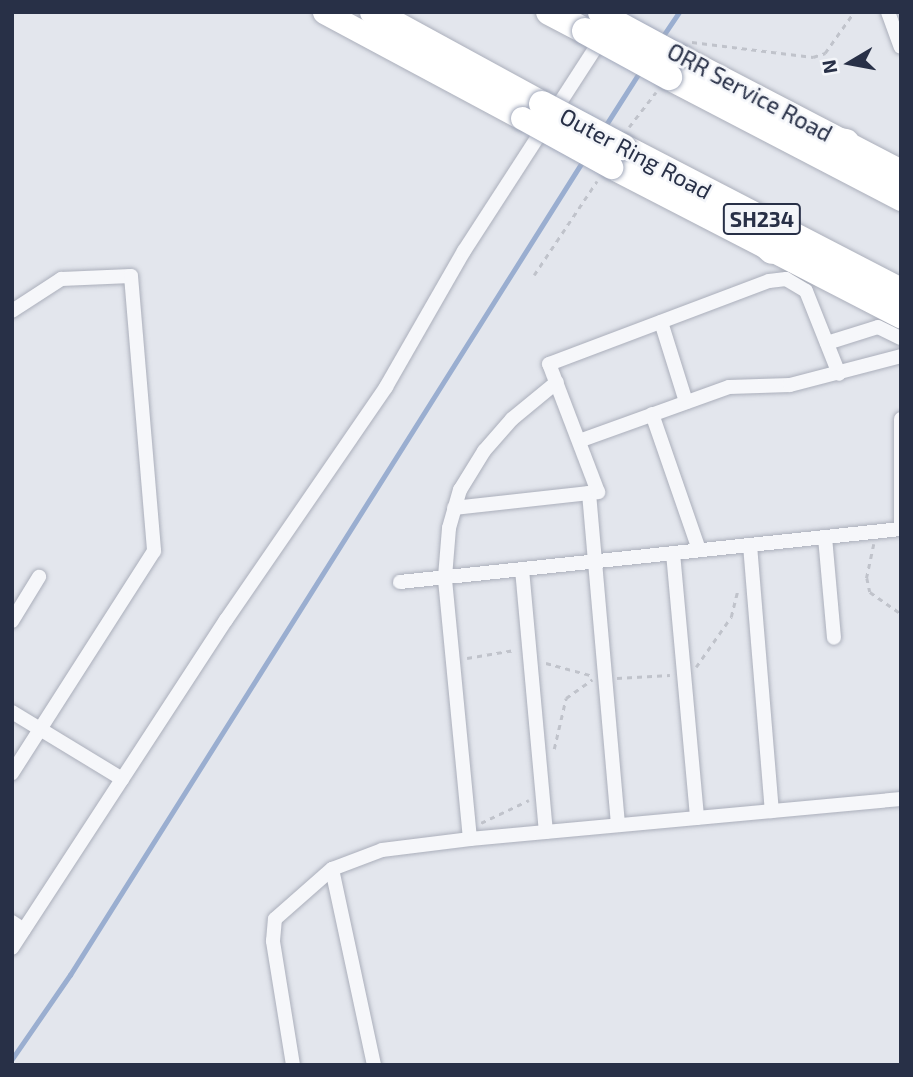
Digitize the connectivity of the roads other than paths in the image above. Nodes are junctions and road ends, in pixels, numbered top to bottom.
1 (324, 12) edge
2 (373, 12) edge
3 (549, 12) edge
4 (618, 12) edge
5 (888, 12) edge
6 (592, 22) edge
7 (901, 47) edge
8 (675, 64) junction
9 (532, 111) junction
10 (762, 126) junction
11 (846, 142) junction
12 (616, 154) junction
13 (901, 171) edge
14 (707, 191) junction
15 (901, 198) edge
16 (772, 251) junction
17 (901, 290) edge
18 (12, 311) edge
19 (901, 317) edge
20 (662, 322) junction
21 (901, 338) edge
22 (827, 343) junction
23 (901, 356) edge
24 (839, 374) junction
25 (557, 382) junction
26 (686, 402) junction
27 (652, 414) junction
28 (901, 419) edge
29 (579, 441) junction
30 (589, 493) junction
31 (454, 508) junction
32 (901, 526) edge
33 (825, 537) junction
34 (750, 545) junction
35 (699, 550) junction
36 (673, 553) junction
37 (596, 561) junction
38 (522, 569) junction
39 (39, 577) dead end
40 (445, 577) junction
41 (400, 582) dead end
42 (12, 621) edge
43 (834, 638) dead end
44 (12, 712) edge
45 (37, 729) junction
46 (12, 773) edge
47 (122, 779) junction
48 (901, 799) edge
49 (772, 811) junction
50 (697, 818) junction
51 (618, 825) junction
52 (546, 832) junction
53 (470, 839) junction
54 (332, 869) junction
55 (18, 926) edge
56 (12, 948) edge
57 (293, 1065) edge
58 (374, 1065) edge

1 - 9 main road
2 - 9 highway, Outer Ring Road / SH234
3 - 6 highway
4 - 47 street
5 - 7 street
6 - 8 highway, bridge
8 - 10 highway
8 - 11 main road, ORR Service Road
9 - 12 highway, Outer Ring Road / SH234, bridge
10 - 11 highway
10 - 15 highway
11 - 13 main road, ORR Service Road
12 - 14 highway, Outer Ring Road / SH234
12 - 16 main road
14 - 16 highway
14 - 17 highway, Outer Ring Road / SH234
16 - 19 main road
18 - 45 street
20 - 22 street
20 - 25 street
20 - 26 street
21 - 22 street
22 - 24 street
23 - 24 street
24 - 26 street
25 - 29 street
25 - 31 street
26 - 27 street
27 - 29 street
27 - 35 street
28 - 32 street
29 - 30 street
30 - 31 street
30 - 37 street
31 - 40 street
32 - 33 street
33 - 34 street
33 - 43 street
34 - 35 street
34 - 49 street
35 - 36 street
36 - 37 street
36 - 50 street
37 - 38 street
37 - 51 street
38 - 40 street
38 - 52 street
39 - 42 street
40 - 41 street
40 - 53 street
44 - 45 street
45 - 46 street
45 - 47 street
47 - 55 street
48 - 49 street
49 - 50 street
50 - 51 street
51 - 52 street
52 - 53 street
53 - 54 street
54 - 57 street
54 - 58 street
55 - 56 street

